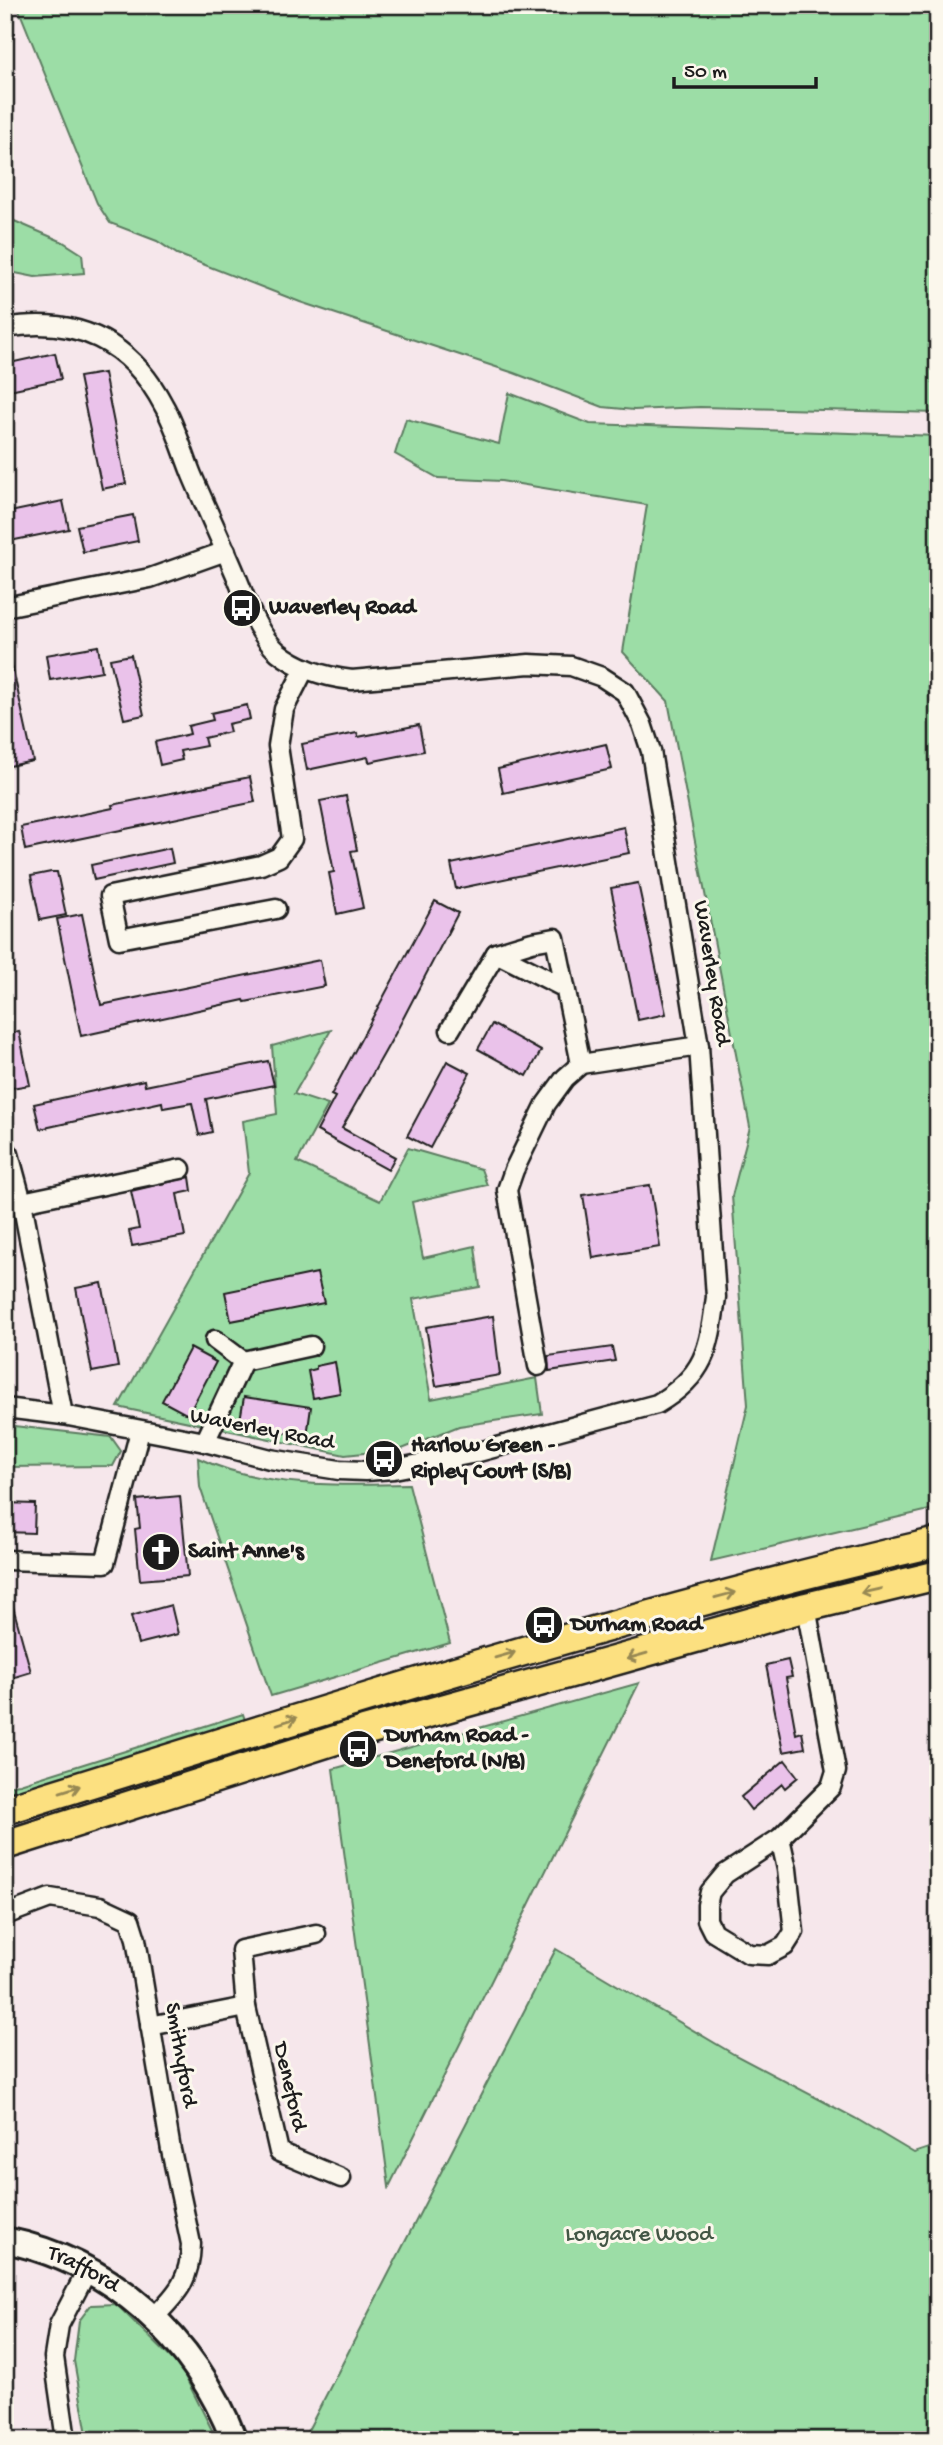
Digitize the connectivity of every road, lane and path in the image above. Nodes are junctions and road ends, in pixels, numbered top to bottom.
1 (5, 328) edge
2 (226, 551) junction
3 (5, 607) edge
4 (305, 668) junction
5 (276, 909) dead end
6 (496, 953) junction
7 (565, 988) junction
8 (450, 1030) dead end
9 (699, 1046) junction
10 (580, 1064) junction
11 (5, 1150) edge
12 (181, 1169) dead end
13 (22, 1202) junction
14 (215, 1340) dead end
15 (311, 1346) dead end
16 (243, 1361) junction
17 (538, 1366) dead end
18 (5, 1408) edge
19 (63, 1415) junction
20 (140, 1431) junction
21 (205, 1442) junction
22 (938, 1542) edge
23 (5, 1560) edge
24 (938, 1575) edge
25 (806, 1607) junction
26 (5, 1810) edge
27 (65, 1826) junction
28 (780, 1838) junction
29 (5, 1845) edge
30 (5, 1854) edge
31 (5, 1915) edge
32 (316, 1934) dead end
33 (246, 2007) junction
34 (150, 2026) junction
35 (341, 2178) dead end
36 (5, 2239) edge
37 (88, 2269) junction
38 (155, 2316) junction
39 (66, 2440) edge
40 (234, 2440) edge

1 - 2 street, Waverley Road
2 - 3 street
2 - 4 street, Waverley Road
4 - 5 street
4 - 9 street, Waverley Road
6 - 7 street
6 - 7 street
6 - 8 street
7 - 10 street
9 - 10 street
9 - 21 street, Waverley Road
10 - 17 street
11 - 13 street
12 - 13 street
13 - 19 street
14 - 16 street
15 - 16 street
16 - 21 street
18 - 19 street, Waverley Road
19 - 20 street, Waverley Road
20 - 21 street, Waverley Road
20 - 23 street
26 -> 22 main road
24 -> 25 main road
25 -> 27 main road
25 - 28 street
27 - 29 main road
27 - 30 main road
28 - 28 street
31 - 34 street, Smithyford
32 - 33 street, Deneford
33 - 34 street
33 - 35 street, Deneford
34 - 38 street, Smithyford
36 - 37 street, Trafford
37 - 38 street, Trafford
37 - 39 street
38 - 40 street, Trafford

